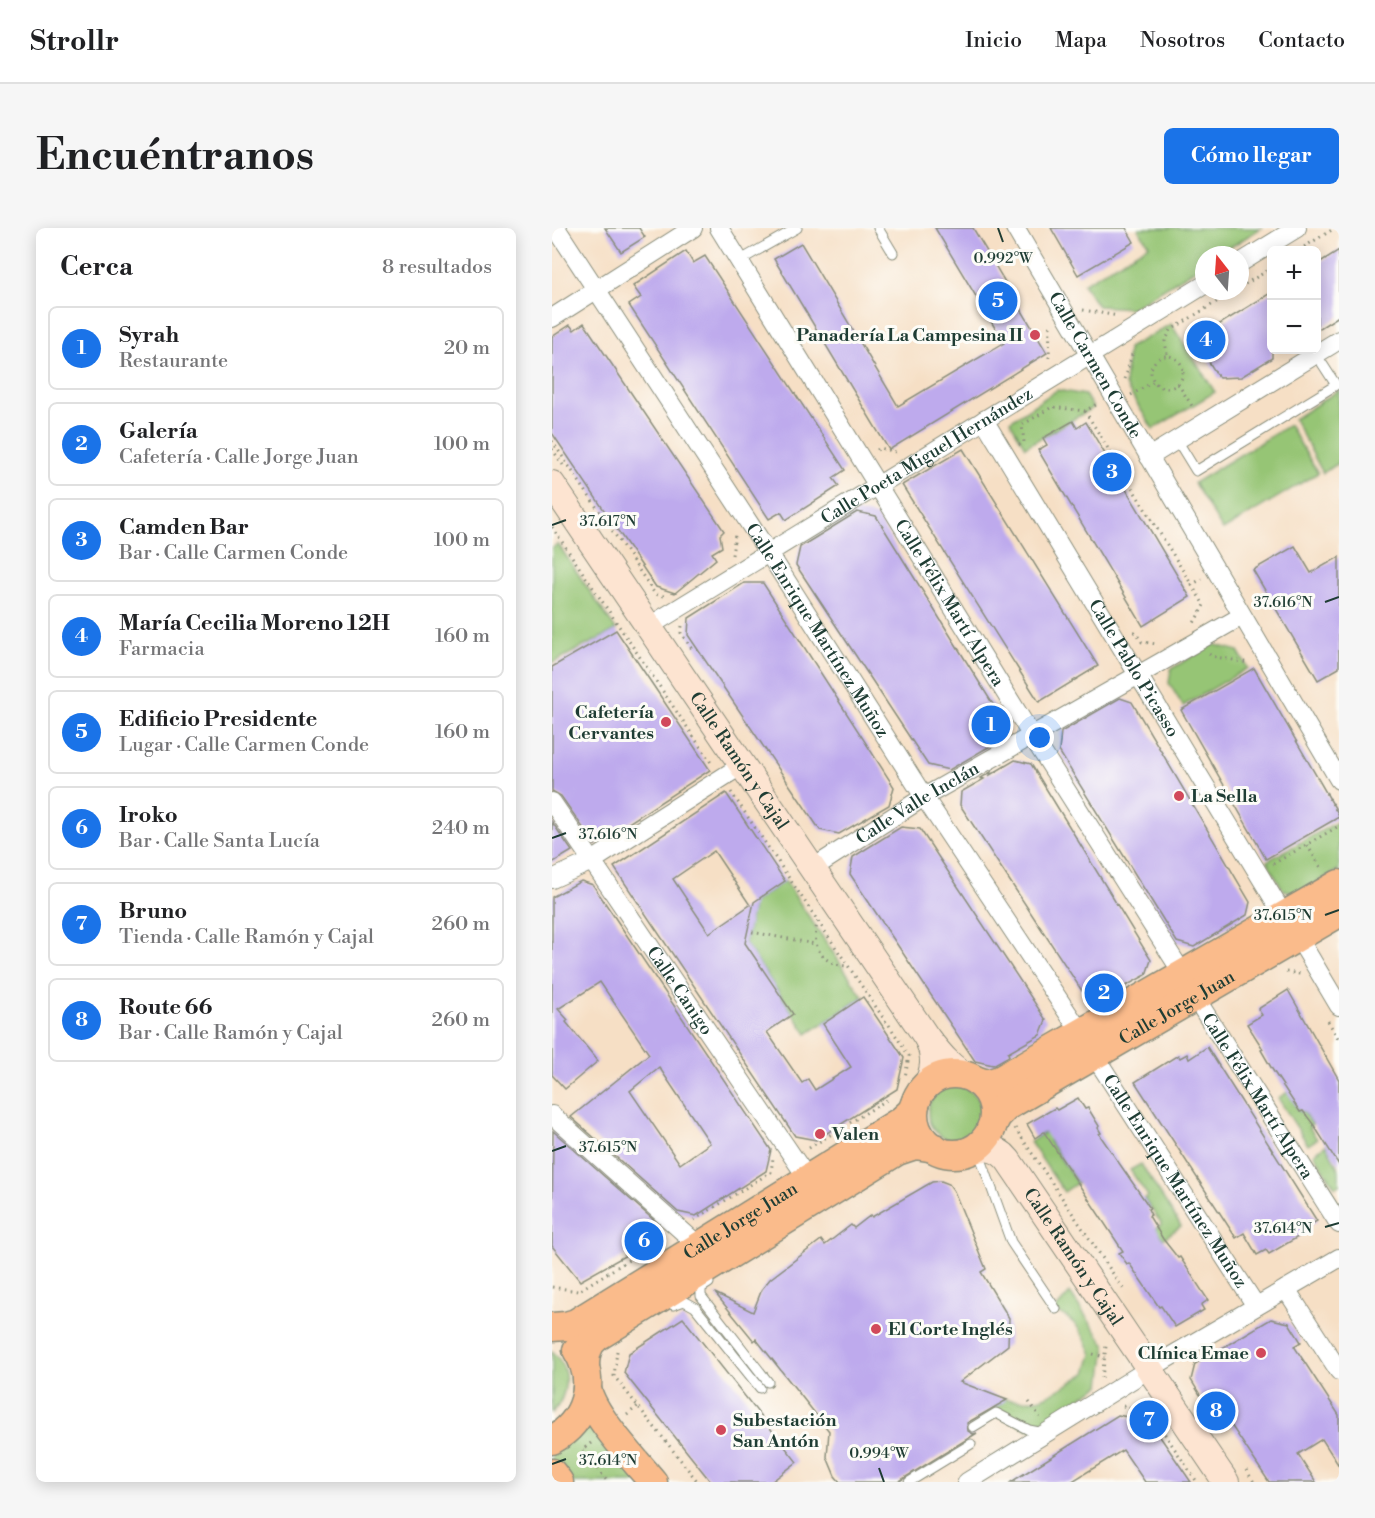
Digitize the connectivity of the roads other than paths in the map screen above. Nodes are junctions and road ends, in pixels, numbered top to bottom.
1 (556, 228) edge
2 (693, 228) edge
3 (719, 228) edge
4 (797, 228) edge
5 (878, 228) edge
6 (1015, 228) edge
7 (1297, 228) edge
8 (894, 253) dead end
9 (1249, 257) edge
10 (739, 261) junction
11 (596, 290) junction
12 (1195, 291) edge
13 (552, 318) edge
14 (1339, 340) edge
15 (1321, 351) edge
16 (1316, 354) joint
17 (1090, 355) junction
18 (984, 420) junction
19 (1177, 440) junction
20 (1149, 457) junction
21 (552, 484) edge
22 (878, 485) junction
23 (768, 552) junction
24 (1242, 616) junction
25 (648, 627) junction
26 (1140, 675) junction
27 (1032, 736) junction
28 (734, 770) junction
29 (1339, 780) edge
30 (924, 797) junction
31 (552, 802) edge
32 (592, 861) junction
33 (813, 868) junction
34 (552, 879) edge
35 (1339, 884) edge
36 (1339, 914) edge
37 (1291, 926) junction
38 (1189, 986) junction
39 (1339, 1006) edge
40 (1088, 1044) junction
41 (922, 1049) junction
42 (972, 1078) junction
43 (909, 1091) junction
44 (552, 1115) edge
45 (1003, 1128) junction
46 (935, 1148) junction
47 (967, 1151) junction
48 (808, 1179) junction
49 (841, 1185) junction
50 (804, 1221) dead end
51 (1339, 1224) edge
52 (699, 1246) junction
53 (1339, 1258) edge
54 (714, 1280) dead end
55 (1286, 1289) junction
56 (1256, 1306) junction
57 (1056, 1309) dead end
58 (664, 1311) dead end
59 (552, 1328) edge
60 (590, 1368) junction
61 (1149, 1369) junction
62 (1339, 1371) edge
63 (768, 1382) dead end
64 (760, 1388) dead end
65 (973, 1426) dead end
66 (1044, 1427) junction
67 (552, 1440) edge
68 (971, 1443) dead end
69 (552, 1473) edge
70 (559, 1482) edge
71 (653, 1482) edge
72 (909, 1482) edge
73 (967, 1482) edge
74 (1226, 1482) edge

1 - 11 street, Calle Enrique Martínez Muñoz
2 - 11 street
3 - 10 street, Calle Félix Martí Alpera
4 - 10 lane
5 - 8 lane
6 - 17 street, Calle Carmen Conde
7 - 9 street
10 - 22 street, Calle Félix Martí Alpera
11 - 13 street
11 - 23 street, Calle Enrique Martínez Muñoz
12 - 17 street, Calle Poeta Miguel Hernández
14 - 15 street
16 - 19 street
16 - 19 lane
17 - 18 street, Calle Poeta Miguel Hernández
17 - 20 street, Calle Carmen Conde
18 - 22 street, Calle Poeta Miguel Hernández
18 - 26 street, Calle Pablo Picasso
19 - 20 street
20 - 24 street, Calle Carmen Conde
21 - 25 main road, Calle Ramón y Cajal
22 - 23 street, Calle Poeta Miguel Hernández
22 - 27 street, Calle Félix Martí Alpera
23 - 25 street, Calle Poeta Miguel Hernández
23 - 30 street, Calle Enrique Martínez Muñoz
24 - 26 street, Calle Valle Inclán
24 - 29 street, Calle Carmen Conde
25 - 28 main road, Calle Ramón y Cajal
26 - 27 street, Calle Valle Inclán
26 - 37 street, Calle Pablo Picasso
27 - 30 street, Calle Valle Inclán
27 - 38 street, Calle Félix Martí Alpera
28 - 32 street
28 - 33 main road, Calle Ramón y Cajal
30 - 33 street, Calle Valle Inclán
30 - 40 street, Calle Enrique Martínez Muñoz
31 - 32 street, Calle Canigo
32 - 34 street
32 - 48 street, Calle Canigo
33 - 41 main road, Calle Ramón y Cajal
35 - 37 main road, Calle Jorge Juan
36 - 37 main road, Calle Jorge Juan
37 - 38 main road, Calle Jorge Juan
37 - 39 street, Calle Pablo Picasso
38 - 40 main road, Calle Jorge Juan
38 - 51 street, Calle Félix Martí Alpera
40 - 42 main road, Calle Jorge Juan
40 - 45 main road, Calle Jorge Juan
40 - 56 street, Calle Enrique Martínez Muñoz
41 - 42 main road, Calle Ramón y Cajal
41 - 43 main road, Calle Ramón y Cajal
42 - 43 main road
42 - 45 main road
43 - 46 main road
43 - 48 main road, Calle Jorge Juan
44 - 52 street
45 - 47 main road
46 - 47 main road
46 - 49 main road, Calle Jorge Juan
47 - 57 lane
47 - 61 main road, Calle Ramón y Cajal
48 - 52 main road, Calle Jorge Juan
49 - 50 lane
49 - 60 main road, Calle Jorge Juan
52 - 59 main road, Calle Jorge Juan
53 - 55 street
54 - 63 lane
55 - 56 street
55 - 62 street
56 - 61 street
58 - 64 lane
59 - 60 main road
60 - 67 main road, Calle Jorge Juan
60 - 71 main road
61 - 66 street
61 - 74 main road, Calle Ramón y Cajal
65 - 66 lane
66 - 73 street
68 - 72 lane
69 - 70 main road

